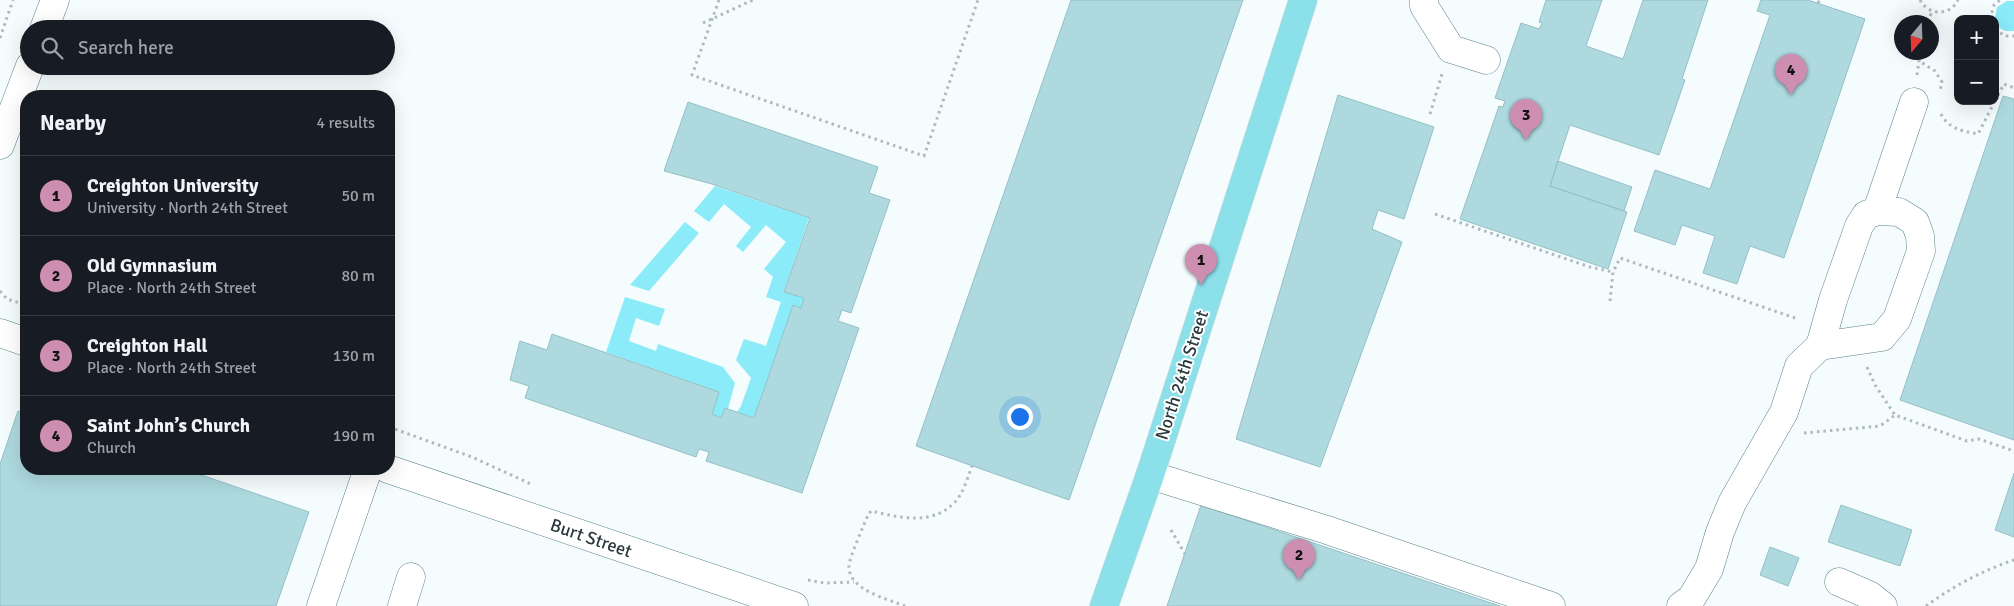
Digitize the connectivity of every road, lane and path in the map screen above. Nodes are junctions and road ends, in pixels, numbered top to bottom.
1 (13, 0) edge
2 (55, 0) edge
3 (719, 0) edge
4 (753, 0) edge
5 (978, 0) edge
6 (1303, 0) edge
7 (1424, 0) edge
8 (1920, 0) edge
9 (1958, 0) edge
10 (2000, 0) edge
11 (1932, 10) junction
12 (1930, 15) edge
13 (1991, 15) edge
14 (712, 19) junction
15 (47, 20) edge
16 (703, 23) dead end
17 (1999, 32) edge
18 (2014, 36) edge
19 (0, 38) edge
20 (1451, 49) junction
21 (1486, 60) dead end
22 (1919, 60) edge
23 (27, 75) edge
24 (2014, 88) edge
25 (21, 90) edge
26 (20, 92) edge
27 (1999, 93) edge
28 (1930, 103) junction
29 (1993, 105) edge
30 (1430, 114) dead end
31 (0, 145) edge
32 (1877, 211) junction
33 (1435, 214) dead end
34 (1613, 272) junction
35 (0, 291) edge
36 (1610, 301) dead end
37 (20, 303) edge
38 (0, 333) edge
39 (1822, 337) junction
40 (20, 340) edge
41 (1862, 341) junction
42 (1895, 416) junction
43 (1773, 432) junction
44 (2014, 451) edge
45 (972, 466) dead end
46 (395, 471) edge
47 (366, 475) edge
48 (1150, 475) junction
49 (1171, 530) dead end
50 (1185, 554) dead end
51 (2014, 560) edge
52 (411, 577) dead end
53 (1838, 582) dead end
54 (321, 606) edge
55 (402, 606) edge
56 (794, 606) edge
57 (905, 606) edge
58 (1104, 606) edge
59 (1551, 606) edge
60 (1681, 606) edge
61 (1883, 606) edge
62 (1926, 606) edge

1 - 19 path
2 - 15 street
3 - 14 path
4 - 14 path
5 - 14 path
6 - 48 main road, North 24th Street
7 - 20 street
8 - 11 path
9 - 11 path
10 - 13 path
11 - 12 path
14 - 16 path
17 - 18 path
20 - 21 street
20 - 30 path
22 - 28 path
23 - 25 street
24 - 27 path
26 - 31 street
28 - 29 path
28 - 32 street
32 - 39 street
32 - 41 street
33 - 34 path
34 - 36 path
34 - 39 path
35 - 37 path
38 - 40 street
39 - 41 street
39 - 43 street
41 - 42 path
42 - 43 path
42 - 44 path
43 - 60 street
45 - 57 path
46 - 56 street, Burt Street
47 - 54 street
48 - 58 main road, North 24th Street
48 - 59 street
49 - 50 path
51 - 62 path
52 - 55 street
53 - 61 street

